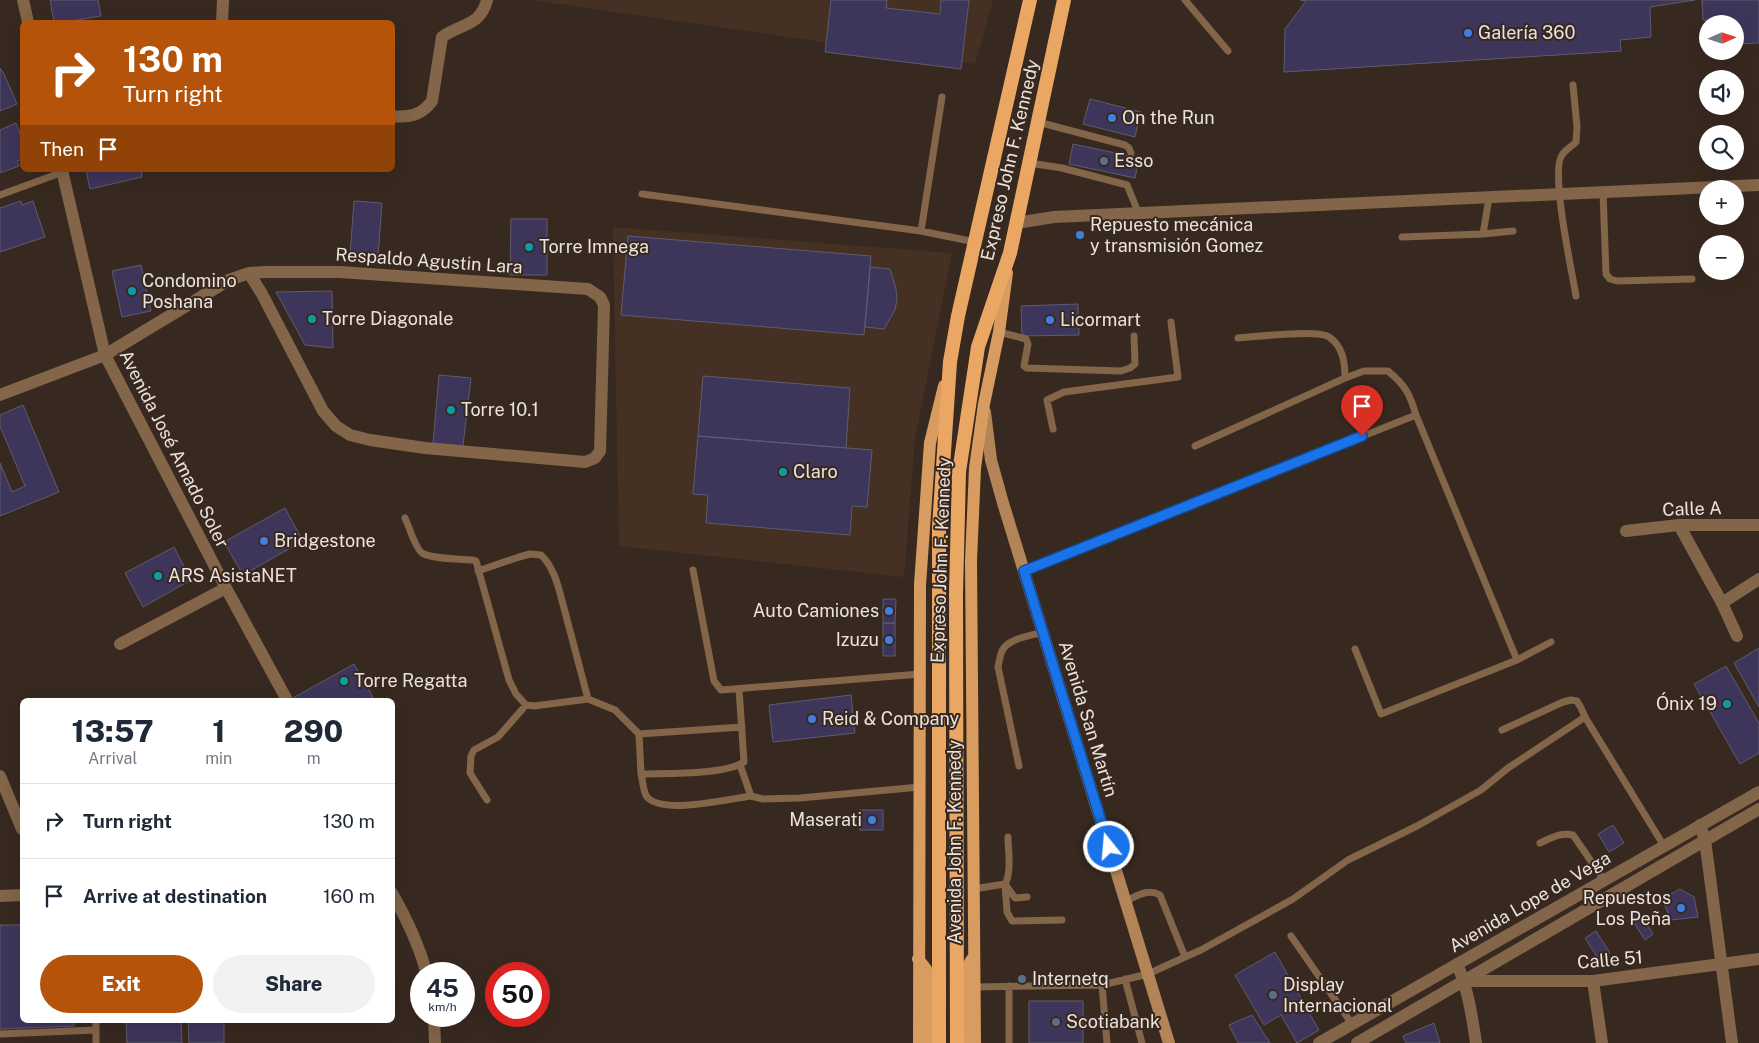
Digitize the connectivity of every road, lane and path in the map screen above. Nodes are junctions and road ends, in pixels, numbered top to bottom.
1 (23, 0) edge
2 (223, 0) edge
3 (487, 0) edge
4 (1030, 0) edge
5 (1064, 0) edge
6 (1185, 0) edge
7 (28, 20) edge
8 (222, 20) edge
9 (1228, 51) dead end
10 (1573, 85) dead end
11 (942, 97) dead end
12 (395, 117) edge
13 (1038, 122) junction
14 (1131, 153) dead end
15 (1028, 163) junction
16 (60, 172) edge
17 (63, 172) edge
18 (1759, 185) edge
19 (1603, 192) junction
20 (642, 194) dead end
21 (1559, 194) junction
22 (0, 195) edge
23 (1489, 198) junction
24 (1139, 214) junction
25 (1016, 223) junction
26 (920, 231) junction
27 (1513, 231) dead end
28 (1483, 234) junction
29 (1402, 237) dead end
30 (975, 242) junction
31 (1010, 253) junction
32 (249, 273) junction
33 (1692, 279) dead end
34 (1576, 296) dead end
35 (1171, 322) dead end
36 (999, 332) junction
37 (1134, 336) dead end
38 (1238, 338) dead end
39 (105, 355) junction
40 (950, 362) junction
41 (1345, 378) junction
42 (0, 395) edge
43 (984, 404) junction
44 (1416, 415) junction
45 (1053, 428) dead end
46 (1194, 446) dead end
47 (405, 518) dead end
48 (1759, 524) edge
49 (1679, 525) junction
50 (1626, 531) dead end
51 (693, 570) dead end
52 (478, 571) junction
53 (1024, 571) junction
54 (1759, 579) edge
55 (226, 588) junction
56 (1722, 603) junction
57 (1043, 632) junction
58 (1737, 636) dead end
59 (1552, 642) dead end
60 (120, 644) dead end
61 (1355, 650) dead end
62 (1517, 660) junction
63 (920, 674) junction
64 (739, 689) junction
65 (286, 698) edge
66 (588, 699) junction
67 (526, 705) junction
68 (1584, 717) junction
69 (742, 727) junction
70 (1502, 730) dead end
71 (638, 734) junction
72 (740, 765) junction
73 (1019, 766) dead end
74 (641, 774) junction
75 (0, 776) edge
76 (920, 788) junction
77 (1759, 792) edge
78 (751, 796) junction
79 (487, 800) dead end
80 (1759, 809) edge
81 (20, 824) edge
82 (1700, 825) junction
83 (1008, 837) dead end
84 (1705, 840) junction
85 (1540, 843) dead end
86 (1664, 846) junction
87 (1604, 880) junction
88 (1005, 884) junction
89 (973, 889) junction
90 (20, 895) edge
91 (0, 896) edge
92 (1027, 897) dead end
93 (395, 898) edge
94 (1126, 901) junction
95 (1062, 920) dead end
96 (1291, 936) dead end
97 (974, 957) junction
98 (1186, 957) junction
99 (918, 959) junction
100 (1759, 959) edge
101 (424, 962) edge
102 (1457, 964) junction
103 (1721, 964) junction
104 (1148, 974) junction
105 (1125, 979) junction
106 (1464, 981) junction
107 (1593, 981) junction
108 (1102, 985) junction
109 (1010, 986) junction
110 (976, 987) junction
111 (96, 1023) edge
112 (1352, 1024) junction
113 (434, 1027) edge
114 (96, 1030) junction
115 (0, 1034) edge
116 (96, 1043) edge
117 (435, 1043) edge
118 (919, 1043) edge
119 (929, 1043) edge
120 (939, 1043) edge
121 (957, 1043) edge
122 (964, 1043) edge
123 (975, 1043) edge
124 (1009, 1043) edge
125 (1107, 1043) edge
126 (1142, 1043) edge
127 (1169, 1043) edge
128 (1319, 1043) edge
129 (1356, 1043) edge
130 (1476, 1043) edge
131 (1602, 1043) edge
132 (1732, 1043) edge

1 - 7 street
2 - 8 street
3 - 12 street
4 - 30 highway, Expreso John F. Kennedy
5 - 13 highway, Expreso John F. Kennedy
6 - 9 lane
10 - 21 lane
11 - 26 lane
13 - 14 lane
13 - 15 highway, Expreso John F. Kennedy
15 - 24 lane
15 - 25 highway, Expreso John F. Kennedy
16 - 22 lane
17 - 39 street, Avenida José Amado Soler
18 - 19 street
19 - 21 street
19 - 33 lane
20 - 26 lane
21 - 23 street
21 - 34 lane
23 - 24 street
23 - 28 lane
24 - 25 street
25 - 31 highway, Expreso John F. Kennedy
26 - 30 lane
27 - 28 lane
28 - 29 lane
30 - 40 highway, Expreso John F. Kennedy
31 - 36 main road, Avenida John F. Kennedy
31 - 121 highway, Expreso John F. Kennedy
32 - 32 street, Respaldo Agustin Lara
32 - 39 street
35 - 45 lane
36 - 37 lane
36 - 43 main road, Avenida John F. Kennedy
38 - 41 lane
39 - 42 street
39 - 55 street, Avenida José Amado Soler
40 - 63 main road, Avenida John F. Kennedy
40 - 120 highway, Expreso John F. Kennedy
41 - 44 lane
41 - 46 lane
43 - 53 main road, Avenida San Martín
43 - 89 main road, Avenida John F. Kennedy
44 - 53 lane
44 - 62 lane
47 - 52 lane
48 - 49 street, Calle A
49 - 50 street, Calle A
49 - 56 street
51 - 64 lane
52 - 66 lane
52 - 67 lane
53 - 57 main road, Avenida San Martín
54 - 56 street
55 - 60 street
55 - 65 street, Avenida José Amado Soler
56 - 58 street
57 - 73 lane
57 - 94 main road, Avenida San Martín
59 - 62 lane
61 - 62 lane
63 - 64 lane
63 - 76 main road, Avenida John F. Kennedy
64 - 69 lane
66 - 67 lane
66 - 71 lane
67 - 79 lane
68 - 70 lane
68 - 86 lane
68 - 98 lane
69 - 71 lane
69 - 72 lane
71 - 74 lane
72 - 74 lane
72 - 78 lane
74 - 78 lane
75 - 81 street
76 - 78 lane
76 - 99 main road, Avenida John F. Kennedy
77 - 82 street, Avenida Lope de Vega
80 - 84 street, Avenida Lope de Vega
82 - 84 street
82 - 86 street, Avenida Lope de Vega
83 - 88 lane
84 - 103 street
84 - 106 street, Avenida Lope de Vega
85 - 87 lane
86 - 87 street, Avenida Lope de Vega
87 - 102 street, Avenida Lope de Vega
88 - 89 lane
88 - 92 lane
88 - 95 lane
89 - 97 main road, Avenida John F. Kennedy
90 - 91 street
93 - 101 street
94 - 98 lane
94 - 104 main road, Avenida San Martín
96 - 112 lane
97 - 110 main road, Avenida John F. Kennedy
97 - 122 main road
98 - 104 lane
99 - 118 main road, Avenida John F. Kennedy
99 - 119 main road
100 - 103 street, Calle 51
102 - 106 street
102 - 112 street, Avenida Lope de Vega
103 - 107 street, Calle 51
103 - 132 street
104 - 105 lane
104 - 127 main road, Avenida San Martín
105 - 108 lane
105 - 126 lane
106 - 107 street, Calle 51
106 - 129 street, Avenida Lope de Vega
106 - 130 street
107 - 131 street
108 - 109 lane
108 - 125 lane
109 - 110 lane
109 - 124 lane
110 - 123 main road, Avenida John F. Kennedy
111 - 114 lane
112 - 128 street, Avenida Lope de Vega
113 - 117 street
114 - 115 lane
114 - 116 lane

